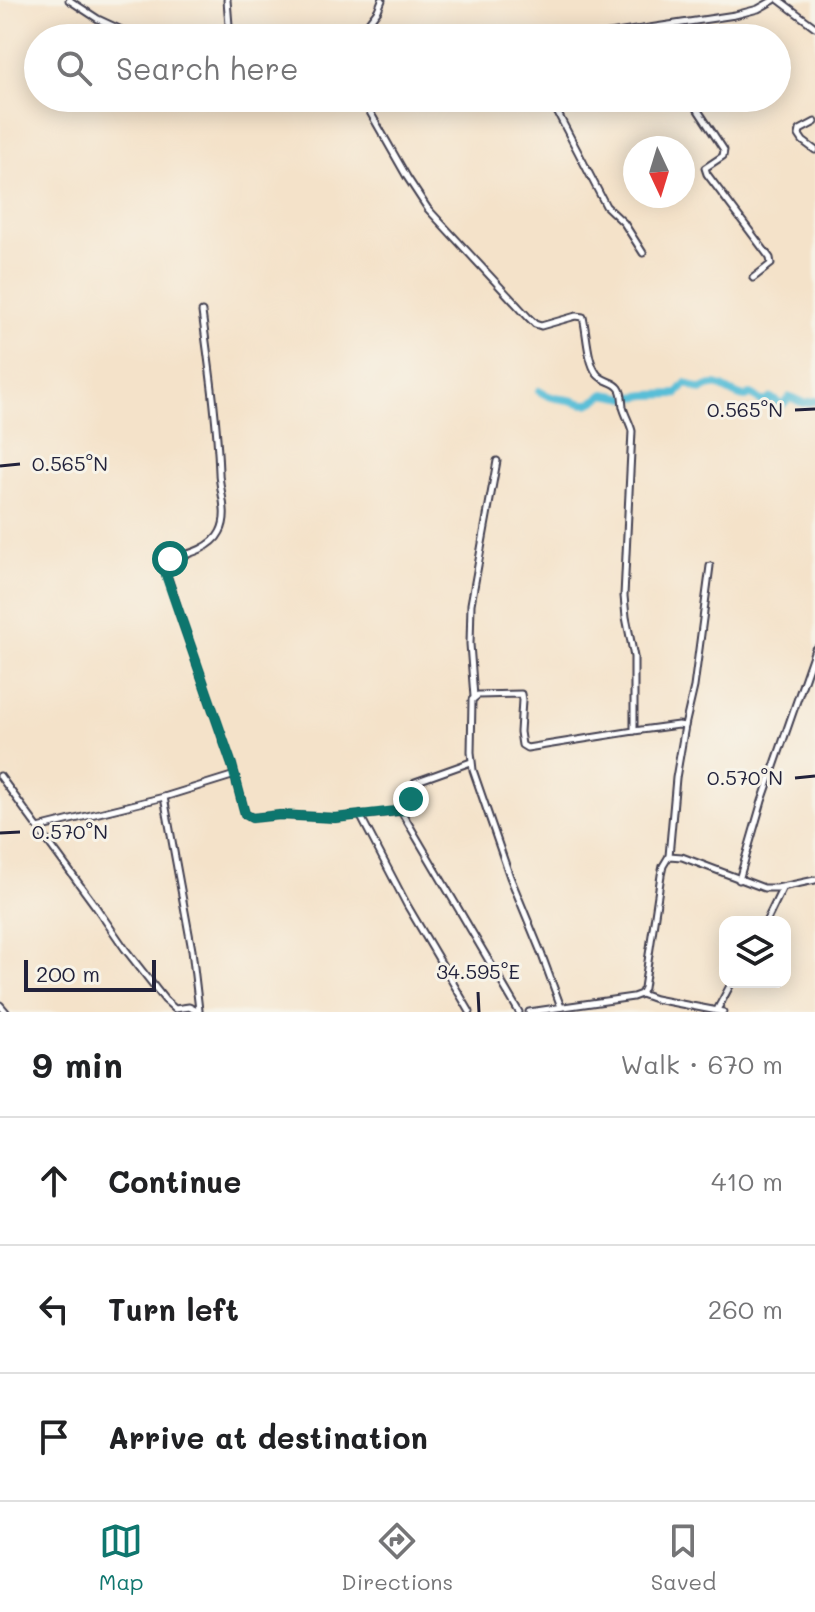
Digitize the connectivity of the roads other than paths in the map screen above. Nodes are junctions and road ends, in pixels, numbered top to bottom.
1 (69, 0) edge
2 (227, 0) edge
3 (382, 0) edge
4 (776, 0) edge
5 (109, 24) edge
6 (229, 24) edge
7 (368, 24) edge
8 (672, 24) edge
9 (815, 27) edge
10 (370, 112) edge
11 (557, 112) edge
12 (699, 112) edge
13 (815, 122) edge
14 (815, 150) edge
15 (643, 253) dead end
16 (753, 278) dead end
17 (202, 312) dead end
18 (497, 461) dead end
19 (710, 566) dead end
20 (815, 649) edge
21 (474, 697) junction
22 (685, 726) junction
23 (634, 731) junction
24 (471, 762) junction
25 (235, 775) junction
26 (0, 776) edge
27 (164, 797) junction
28 (401, 811) junction
29 (360, 815) junction
30 (38, 828) junction
31 (669, 856) junction
32 (739, 880) junction
33 (815, 880) edge
34 (783, 886) junction
35 (769, 916) edge
36 (730, 988) edge
37 (641, 994) junction
38 (0, 1005) edge
39 (561, 1007) junction
40 (720, 1011) edge
41 (6, 1012) edge
42 (199, 1012) edge
43 (470, 1012) edge
44 (519, 1012) edge
45 (529, 1012) edge

1 - 5 street
2 - 6 street
3 - 7 street
4 - 8 street
4 - 9 street
10 - 23 street
11 - 15 street
12 - 16 street
13 - 14 street
17 - 25 street
18 - 21 street
19 - 22 street
20 - 32 street
21 - 23 street
21 - 24 street
22 - 23 street
22 - 31 street
24 - 28 street
24 - 39 street
25 - 27 street
25 - 29 street
26 - 30 street
27 - 30 street
27 - 42 street
28 - 29 street
28 - 44 street
29 - 43 street
30 - 42 street
31 - 32 street
31 - 37 street
32 - 34 street
33 - 34 street
34 - 35 street
36 - 40 street
37 - 39 street
37 - 40 street
38 - 41 street
39 - 45 street

